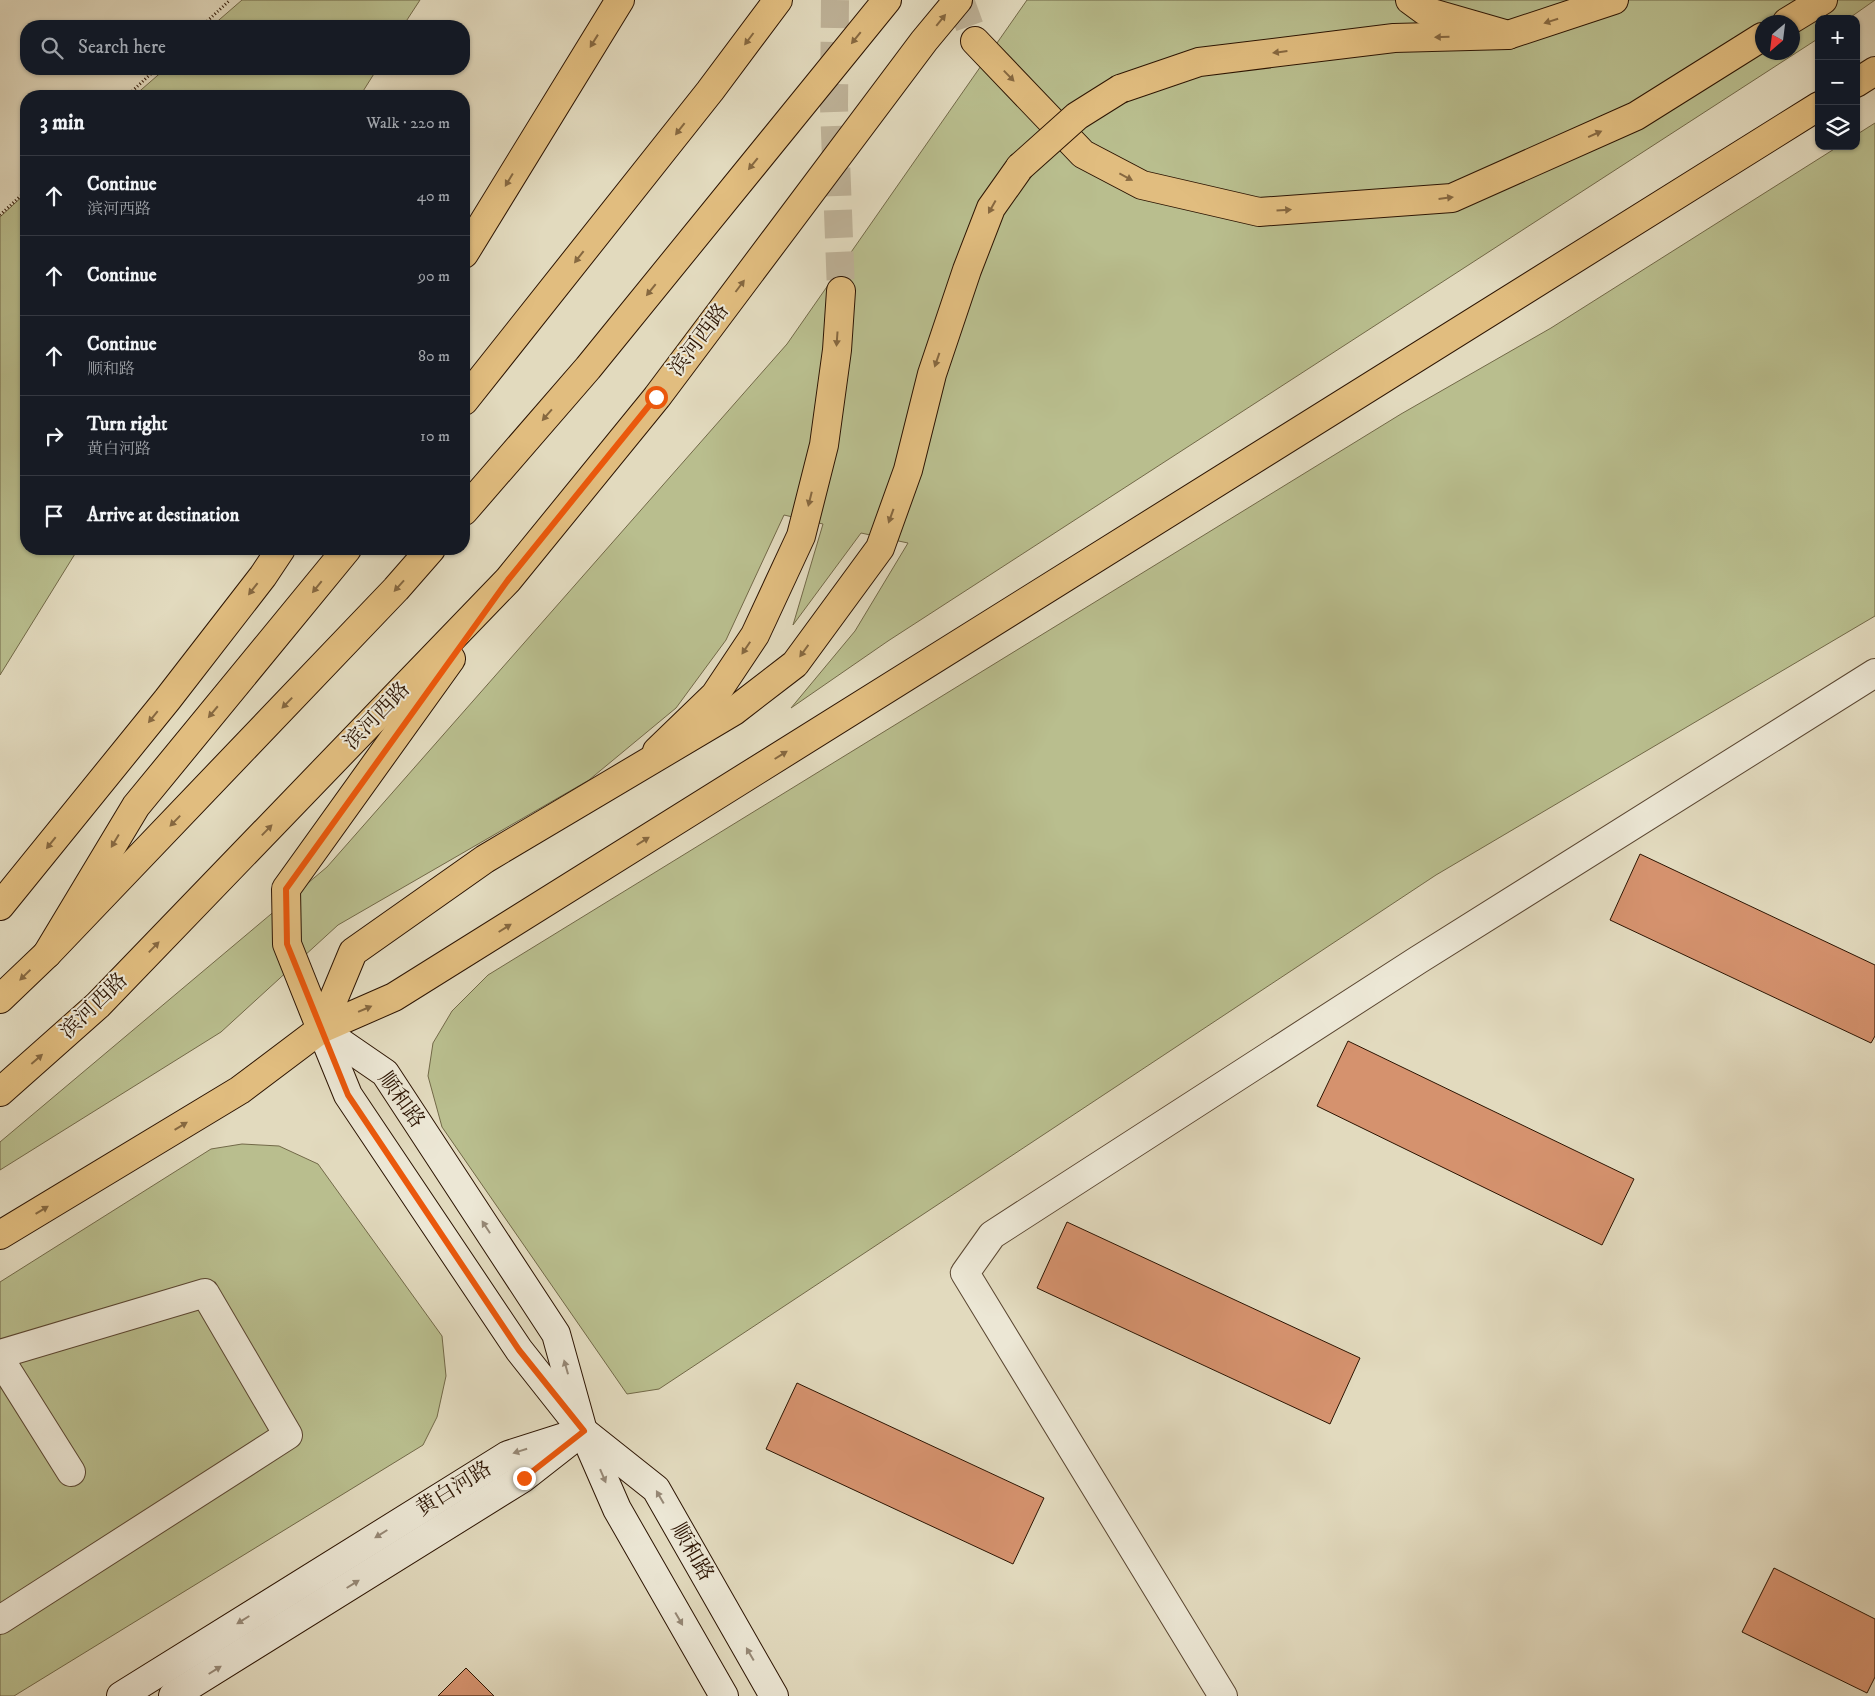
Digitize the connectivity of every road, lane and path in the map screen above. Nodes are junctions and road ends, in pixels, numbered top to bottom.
1 (230, 0) edge
2 (620, 0) edge
3 (778, 0) edge
4 (887, 0) edge
5 (958, 0) edge
6 (1410, 0) edge
7 (1614, 0) edge
8 (1823, 0) edge
9 (1798, 15) edge
10 (208, 20) edge
11 (1508, 36) junction
12 (975, 41) tunnel mouth
13 (1755, 41) edge
14 (1875, 71) edge
15 (150, 75) edge
16 (1860, 80) edge
17 (133, 90) edge
18 (1815, 109) edge
19 (20, 196) edge
20 (0, 215) edge
21 (470, 244) edge
22 (841, 291) tunnel mouth
23 (470, 394) edge
24 (470, 504) edge
25 (277, 555) edge
26 (342, 555) edge
27 (426, 555) edge
28 (508, 580) junction
29 (1875, 673) edge
30 (638, 769) junction
31 (0, 906) edge
32 (47, 954) junction
33 (0, 999) edge
34 (321, 1029) junction
35 (0, 1092) edge
36 (0, 1235) edge
37 (0, 1354) edge
38 (0, 1358) edge
39 (584, 1431) junction
40 (71, 1472) dead end
41 (0, 1620) edge
42 (121, 1696) edge
43 (173, 1696) edge
44 (724, 1696) edge
45 (774, 1696) edge
46 (1223, 1696) edge

1 - 10 path
2 -> 21 main road
3 -> 23 main road
4 -> 24 main road
28 -> 5 main road, 滨河西路
6 - 11 main road
7 -> 11 main road
8 - 9 main road
11 -> 30 main road, bridge
12 -> 13 main road
14 - 16 main road
15 - 17 path
34 -> 18 main road
19 - 20 path
22 -> 30 main road
25 -> 31 main road
26 -> 32 main road
27 -> 32 main road
28 - 34 main road
35 -> 28 main road, 滨河西路
29 - 46 street
30 - 34 main road
32 -> 33 main road
36 -> 34 main road
34 - 39 street, 顺和路
39 -> 34 street, 顺和路
37 - 41 street
38 - 40 street
39 -> 42 street, 黄白河路
43 -> 39 street, 黄白河路
39 -> 44 street, 顺和路
45 -> 39 street, 顺和路

